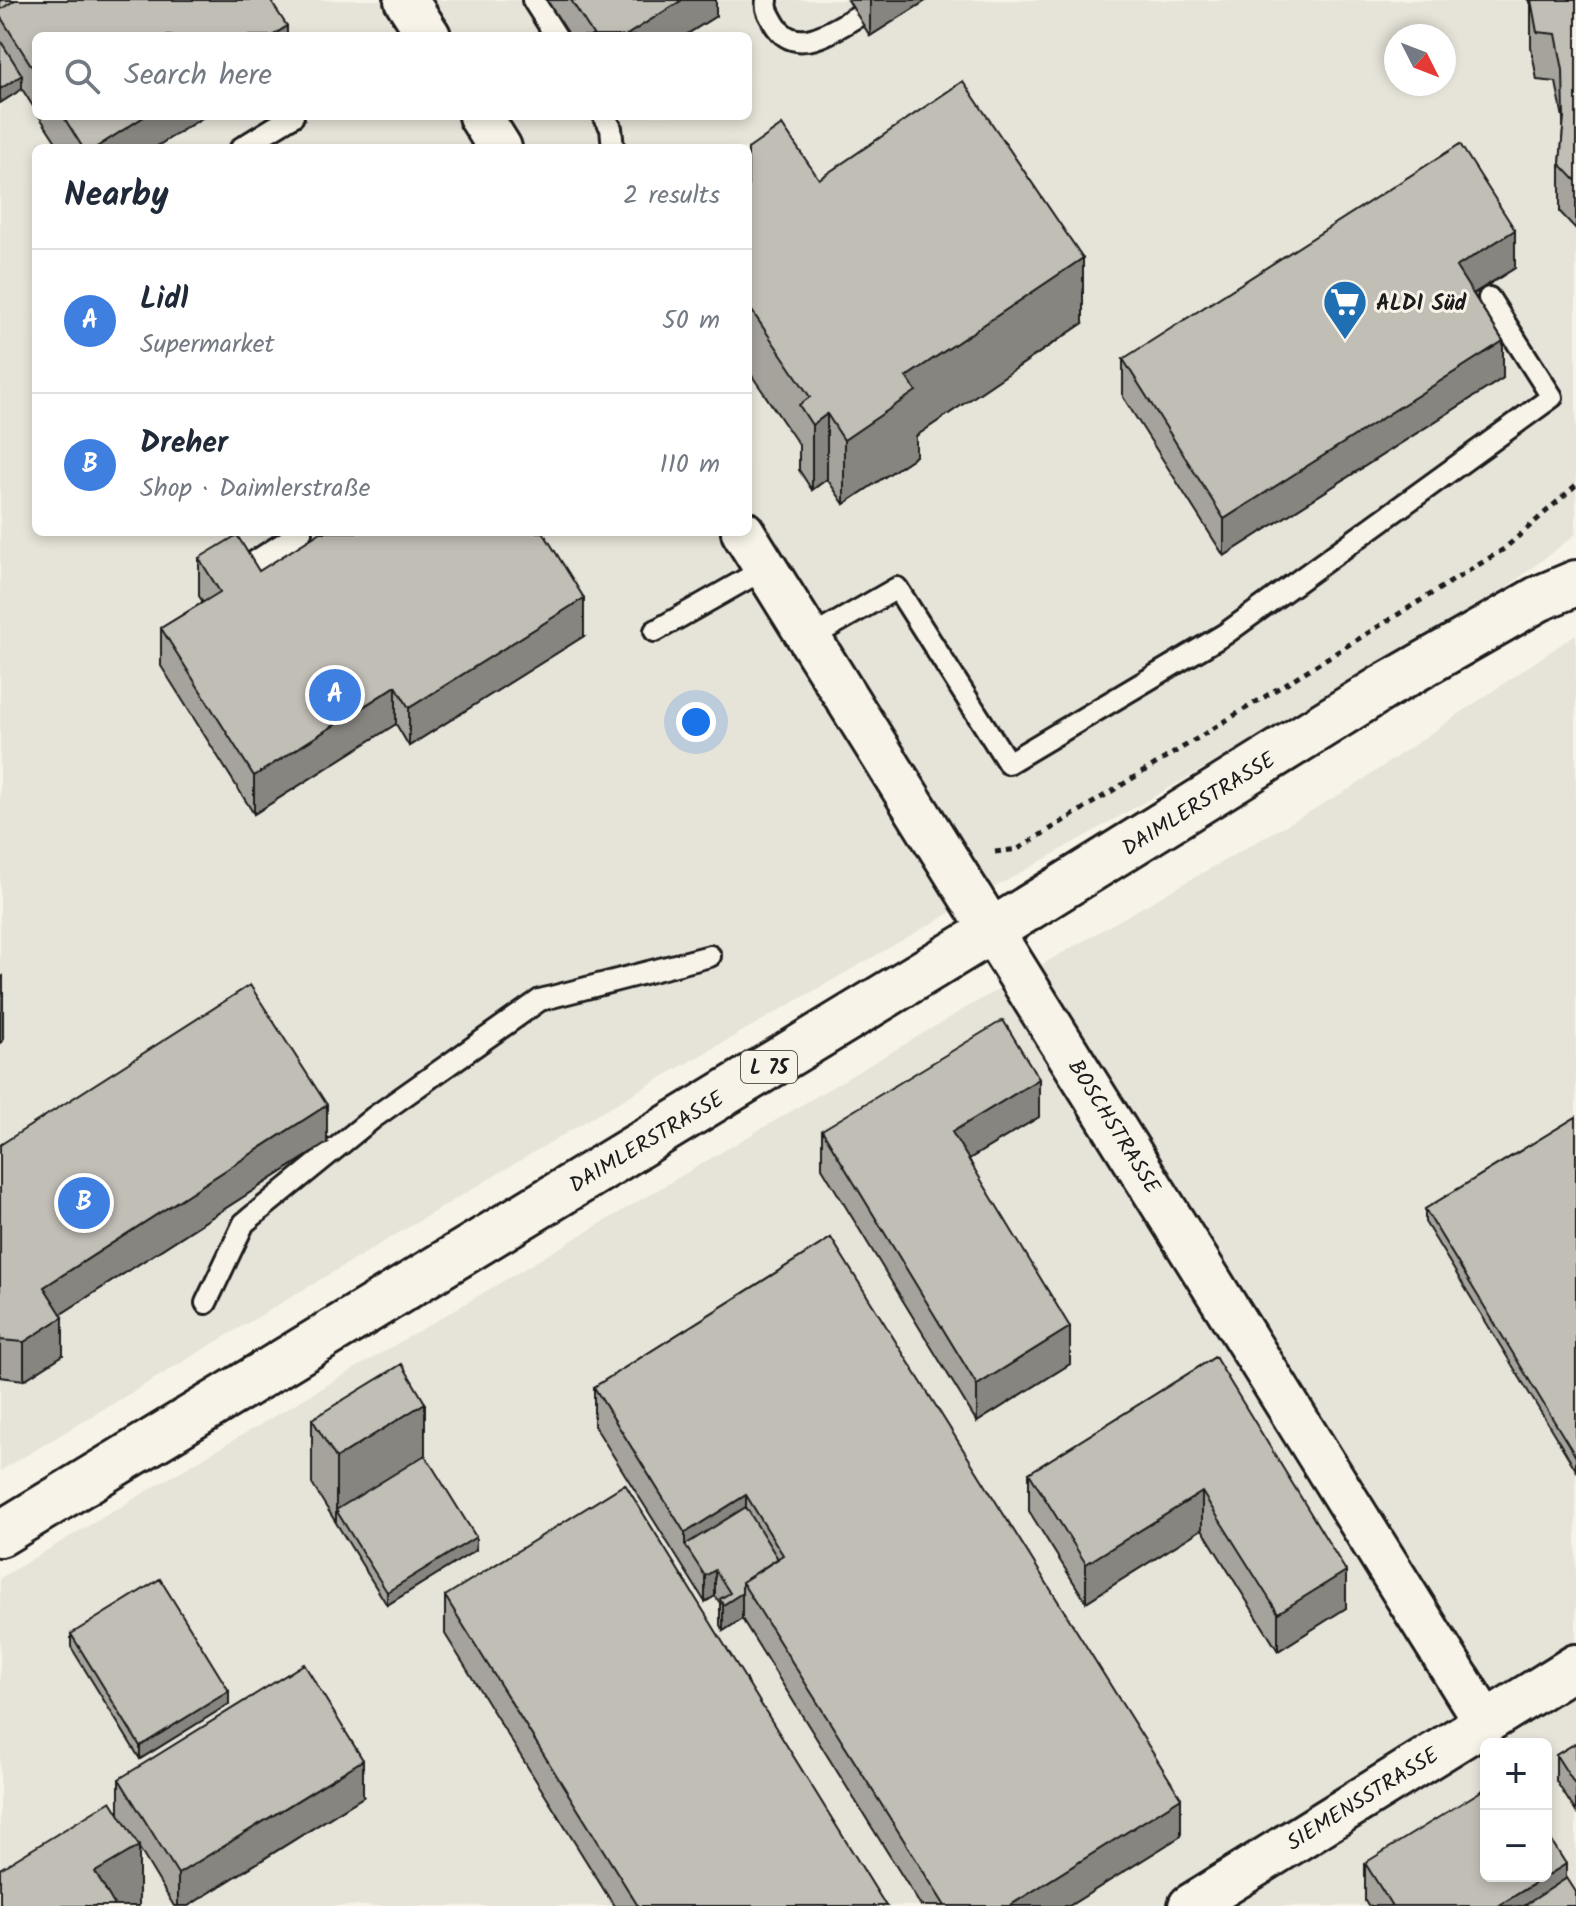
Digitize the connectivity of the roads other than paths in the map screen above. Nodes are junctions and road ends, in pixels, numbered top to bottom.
1 (533, 0) edge
2 (767, 0) edge
3 (858, 16) dead end
4 (553, 32) edge
5 (286, 120) edge
6 (482, 120) edge
7 (606, 120) edge
8 (248, 144) edge
9 (498, 144) edge
10 (613, 144) edge
11 (1489, 298) dead end
12 (295, 536) edge
13 (746, 536) edge
14 (1576, 556) edge
15 (256, 561) edge
16 (766, 568) junction
17 (1557, 591) edge
18 (655, 631) dead end
19 (810, 638) junction
20 (993, 930) junction
21 (710, 956) dead end
22 (206, 1303) dead end
23 (0, 1534) edge
24 (1576, 1666) edge
25 (1485, 1722) junction
26 (1190, 1906) edge

1 - 4 lane
2 - 3 lane
5 - 8 lane
6 - 9 street
7 - 10 lane
11 - 19 lane
12 - 15 lane
13 - 16 street, BOSCHSTRASSE
14 - 17 main road, DAIMLERSTRASSE / L 75
16 - 18 lane
16 - 19 street, BOSCHSTRASSE
17 - 20 main road, DAIMLERSTRASSE / L 75
19 - 20 street, BOSCHSTRASSE
20 - 23 main road, DAIMLERSTRASSE / L 75
20 - 25 street, BOSCHSTRASSE
21 - 22 lane
24 - 25 street, SIEMENSSTRASSE
25 - 26 street, SIEMENSSTRASSE

